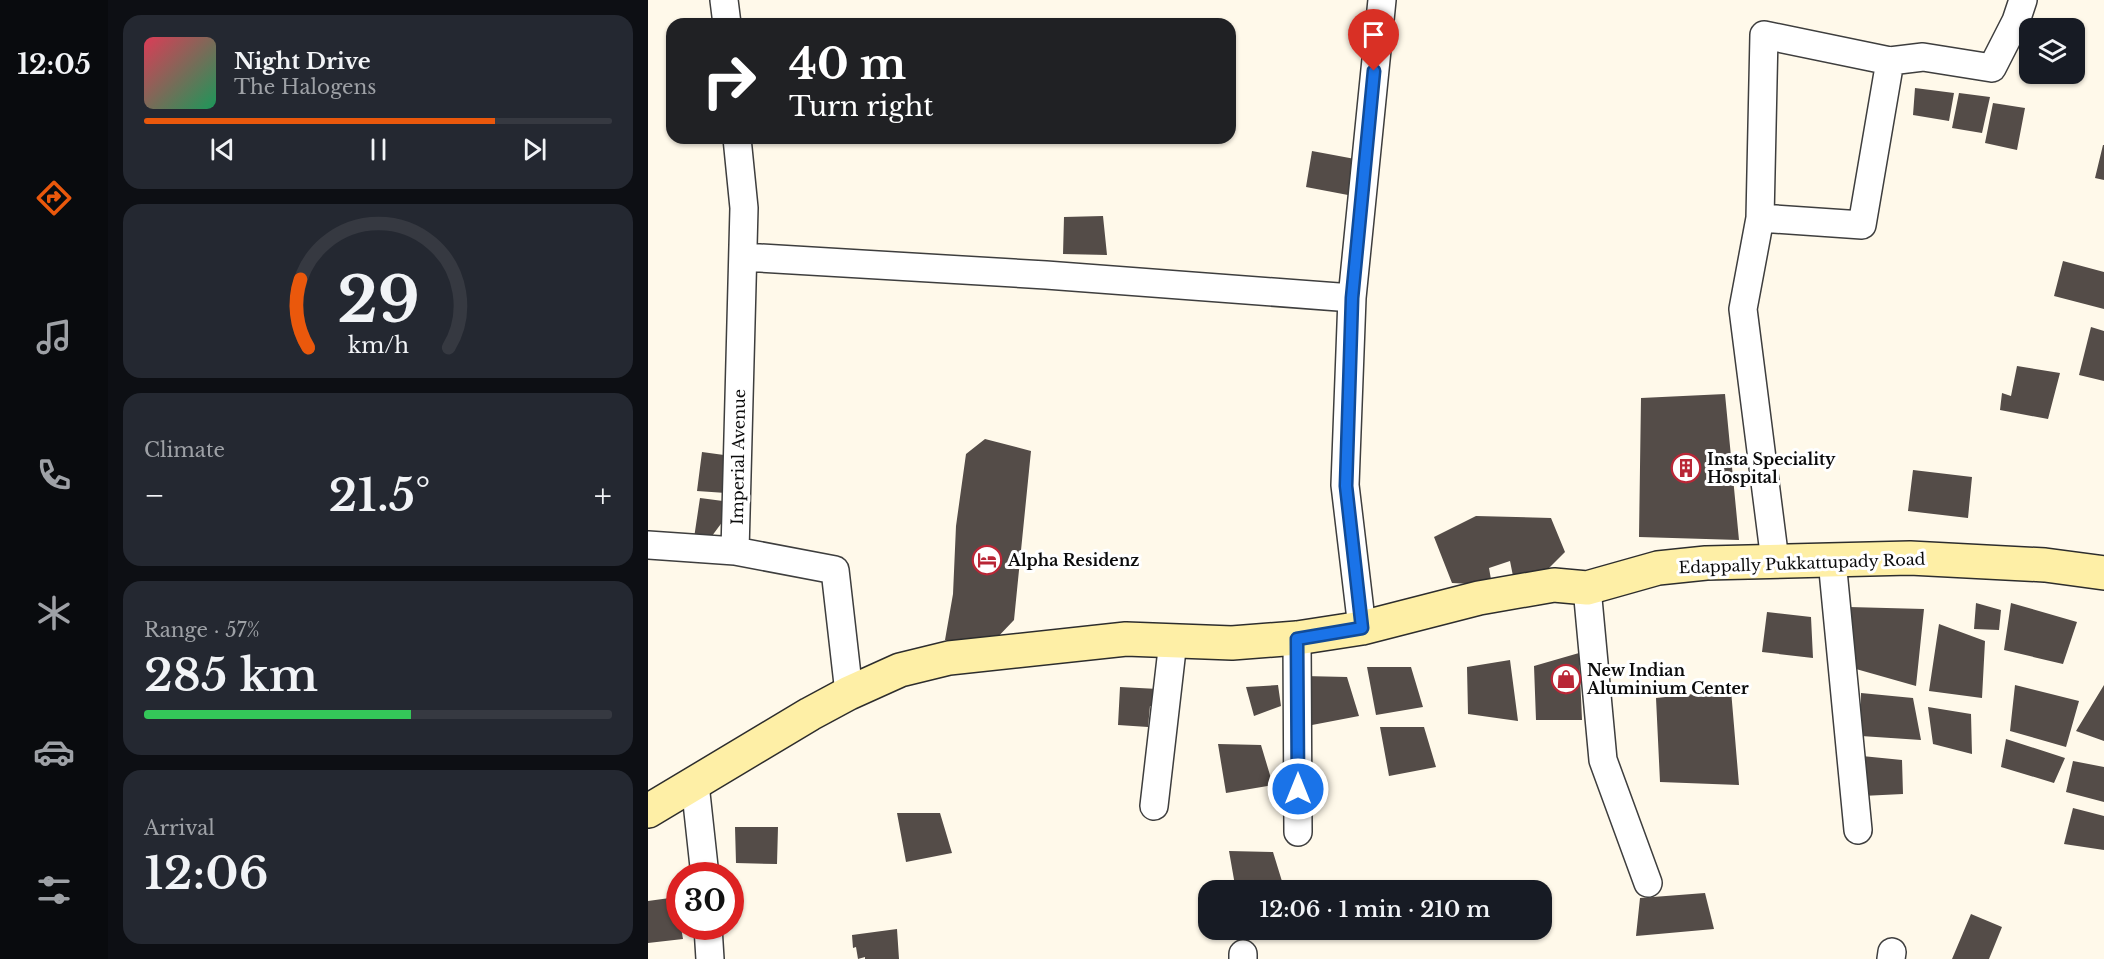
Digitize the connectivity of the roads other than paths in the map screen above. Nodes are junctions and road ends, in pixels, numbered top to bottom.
1 (724, 0) edge
2 (1382, 0) edge
3 (2023, 0) edge
4 (726, 18) edge
5 (1890, 61) junction
6 (738, 144) edge
7 (1760, 218) junction
8 (743, 257) junction
9 (1352, 298) junction
10 (648, 545) edge
11 (735, 551) junction
12 (1832, 560) junction
13 (1775, 561) junction
14 (2104, 573) edge
15 (1587, 588) junction
16 (1362, 628) junction
17 (1297, 639) junction
18 (1173, 641) junction
19 (849, 693) junction
20 (695, 784) junction
21 (1154, 806) dead end
22 (648, 811) edge
23 (1858, 830) dead end
24 (1298, 832) dead end
25 (703, 862) edge
26 (1648, 883) dead end
27 (709, 940) edge
28 (710, 959) edge

1 - 4 street
2 - 9 street
3 - 5 street
5 - 7 street
5 - 7 street
6 - 8 street, Imperial Avenue
7 - 13 street
8 - 9 street
8 - 11 street, Imperial Avenue
9 - 16 street
10 - 11 street
11 - 19 street
12 - 13 main road, Edappally Pukkattupady Road
12 - 14 main road, Edappally Pukkattupady Road
12 - 23 street
13 - 15 main road, Edappally Pukkattupady Road
15 - 16 main road, Edappally Pukkattupady Road
15 - 26 street
16 - 17 main road, Edappally Pukkattupady Road
17 - 18 main road, Edappally Pukkattupady Road
17 - 24 street
18 - 19 main road, Edappally Pukkattupady Road
18 - 21 street
19 - 20 main road, Edappally Pukkattupady Road
20 - 22 main road, Edappally Pukkattupady Road
20 - 25 street
27 - 28 street

